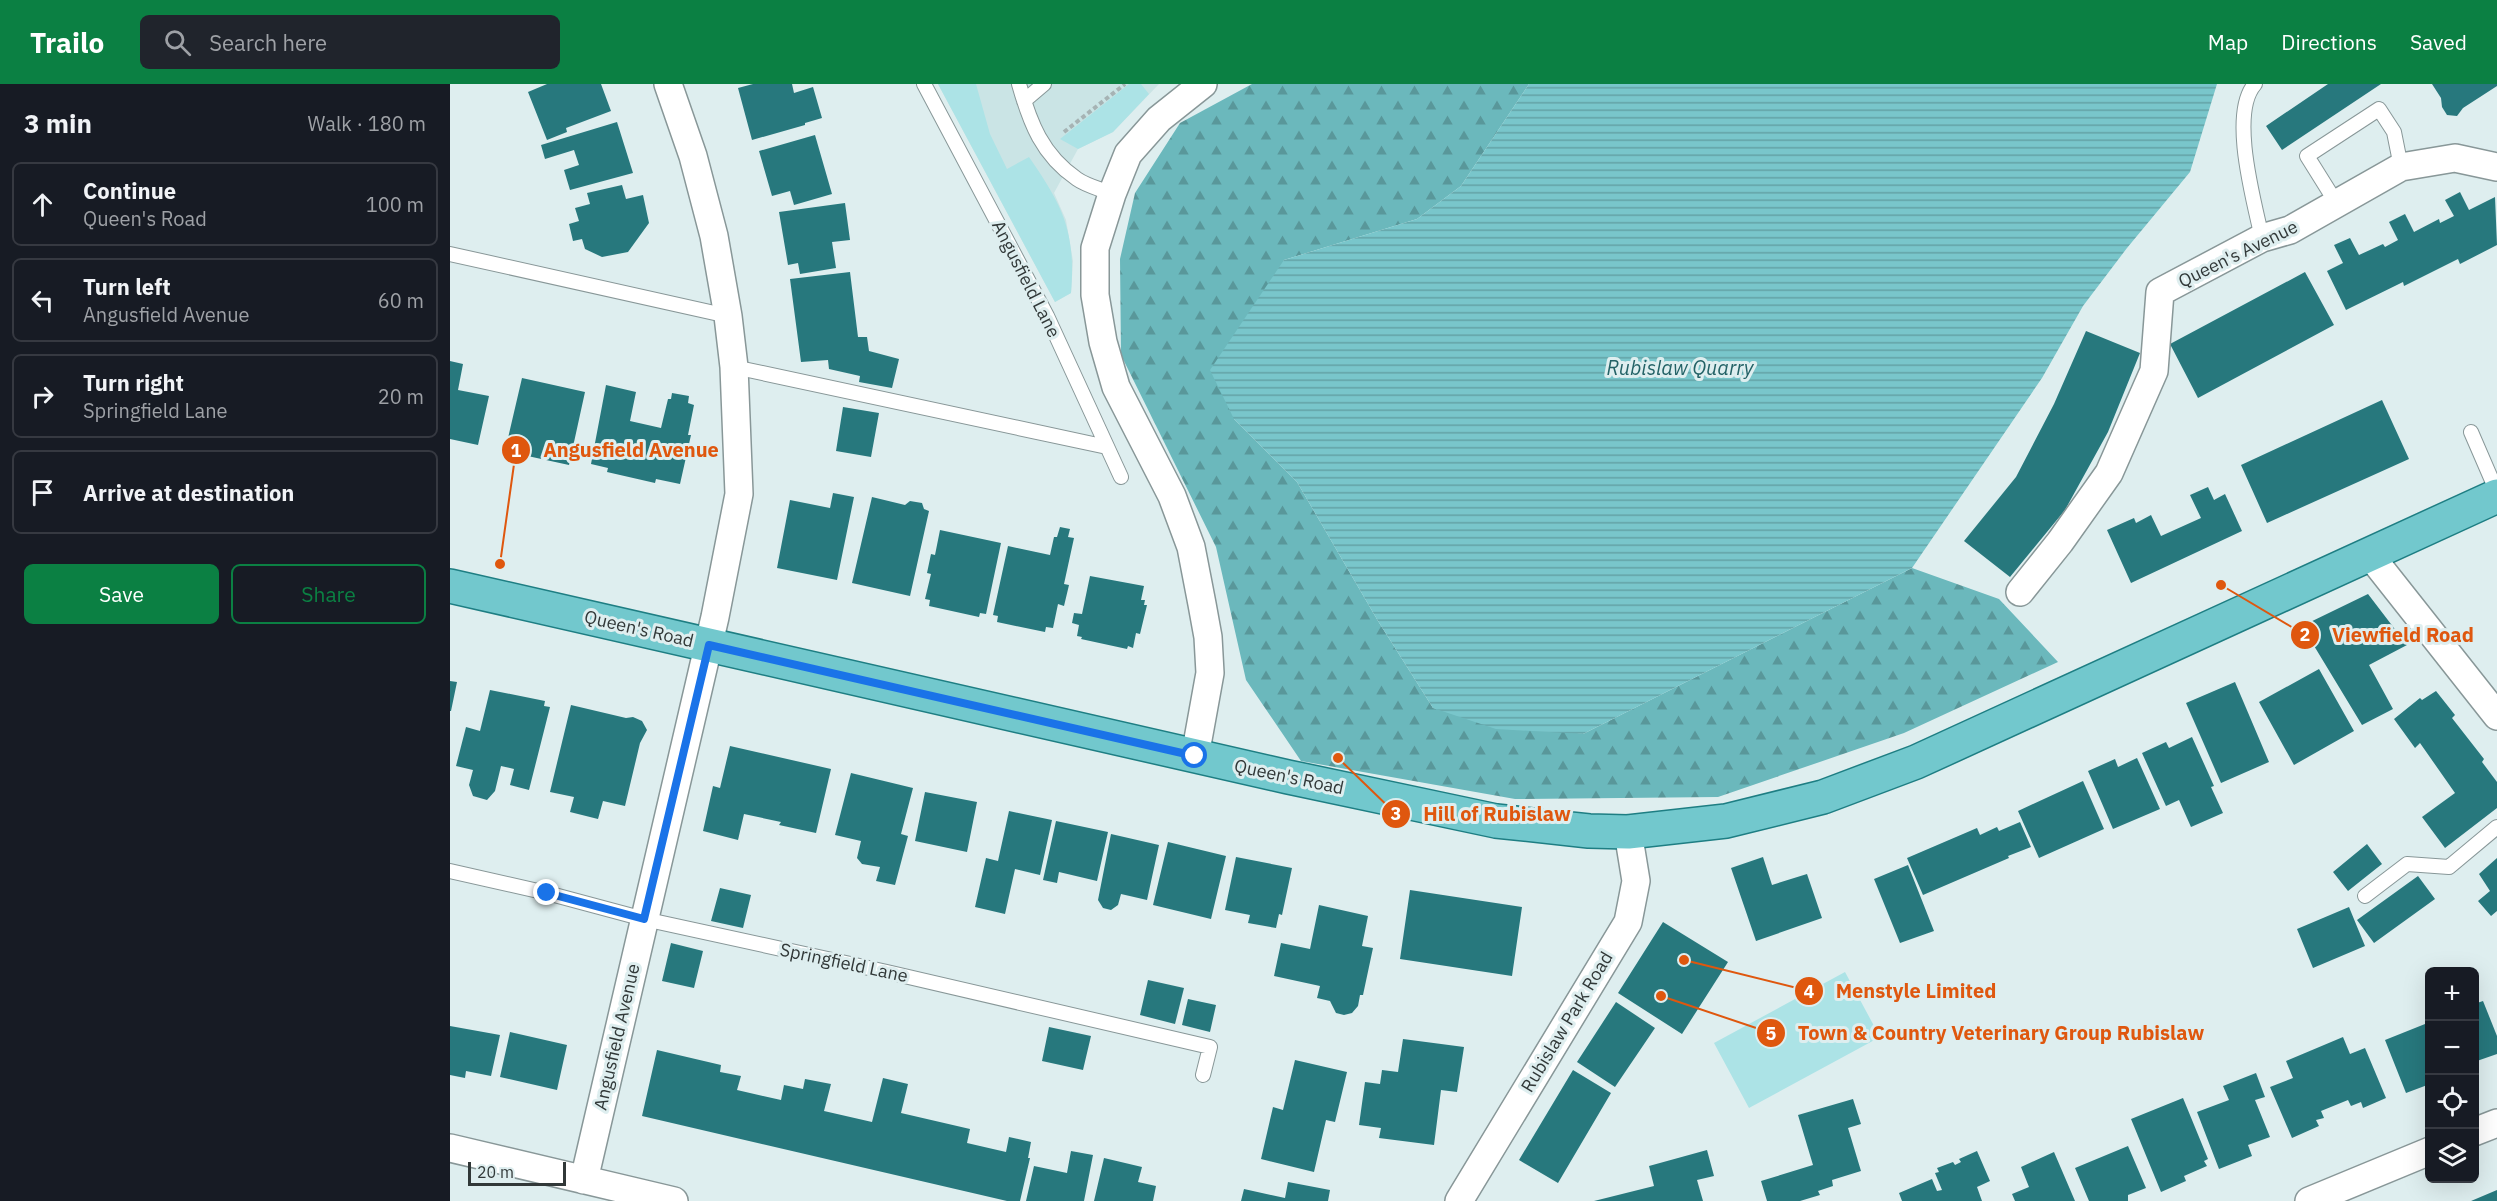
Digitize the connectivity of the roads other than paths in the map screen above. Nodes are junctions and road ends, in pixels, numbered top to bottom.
1 (668, 84) edge
2 (924, 84) edge
3 (1020, 84) edge
4 (1044, 84) edge
5 (1203, 84) edge
6 (2255, 84) edge
7 (1024, 101) junction
8 (2401, 167) junction
9 (2497, 167) edge
10 (1112, 194) junction
11 (2337, 204) junction
12 (2262, 238) junction
13 (450, 254) edge
14 (728, 316) junction
15 (734, 367) junction
16 (2471, 432) dead end
17 (1107, 447) junction
18 (1121, 477) dead end
19 (2497, 494) edge
20 (2369, 554) junction
21 (450, 586) edge
22 (2020, 592) dead end
23 (709, 645) junction
24 (2497, 716) edge
25 (1195, 756) junction
26 (2497, 827) edge
27 (1628, 832) junction
28 (450, 871) edge
29 (2365, 896) dead end
30 (644, 919) junction
31 (1203, 1075) dead end
32 (2497, 1123) edge
33 (2479, 1130) edge
34 (450, 1148) edge
35 (2425, 1153) edge
36 (584, 1180) junction
37 (674, 1201) edge
38 (1459, 1201) edge
39 (2309, 1201) edge

1 - 14 street, Angusfield Avenue
2 - 17 lane, Angusfield Lane
3 - 7 lane
4 - 7 lane
5 - 10 street
6 - 12 lane
7 - 10 lane
8 - 9 street, Queen's Avenue
8 - 11 street, Queen's Avenue
8 - 11 lane
10 - 25 street
11 - 12 street, Queen's Avenue
12 - 22 street, Queen's Avenue
13 - 14 lane
14 - 15 street, Angusfield Avenue
15 - 17 lane
15 - 23 street, Angusfield Avenue
16 - 19 lane
17 - 18 lane, Angusfield Lane
19 - 20 main road, Queen's Road
20 - 24 street
20 - 27 main road, Queen's Road
21 - 23 main road, Queen's Road
23 - 25 main road, Queen's Road
23 - 30 street, Angusfield Avenue
25 - 27 main road, Queen's Road
26 - 29 lane
27 - 38 street, Rubislaw Park Road
28 - 30 lane, Springfield Lane
30 - 31 lane, Springfield Lane
30 - 36 street, Angusfield Avenue
32 - 33 street
34 - 36 street
35 - 39 street
36 - 37 street

